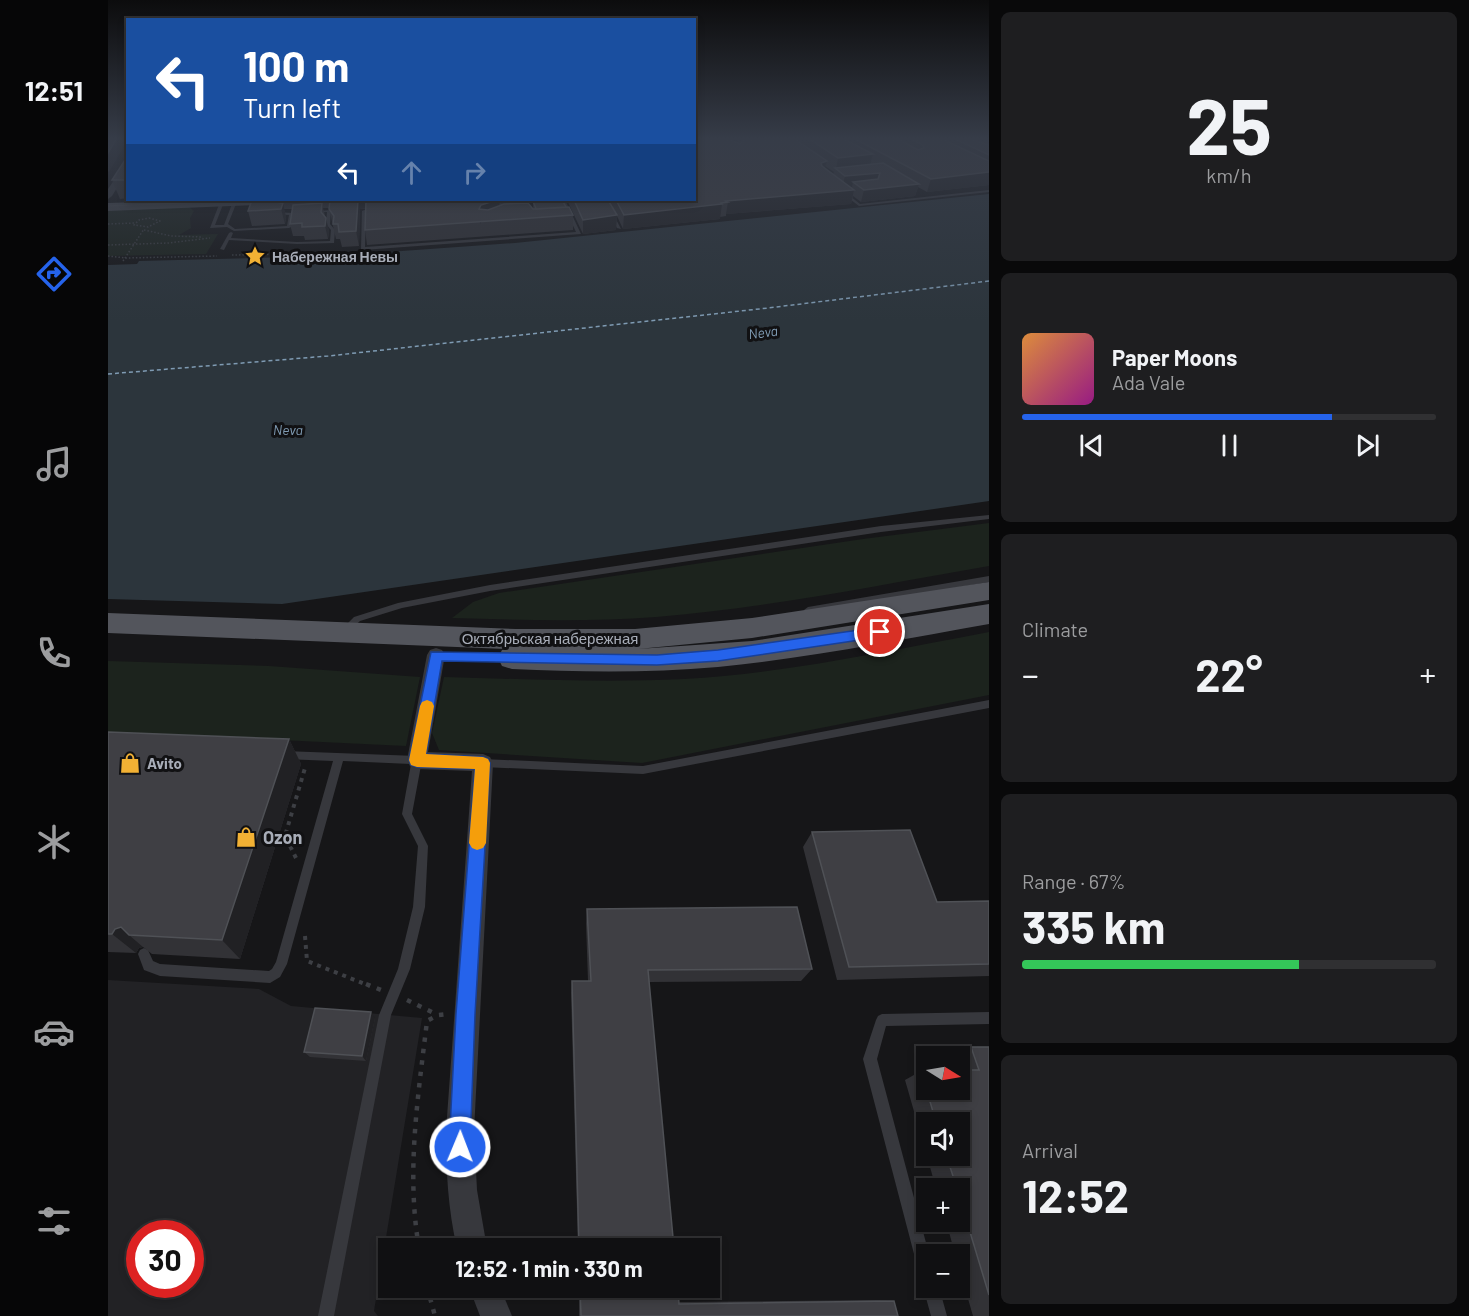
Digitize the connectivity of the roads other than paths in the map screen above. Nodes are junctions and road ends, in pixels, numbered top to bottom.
1 (851, 199) edge
2 (907, 199) edge
3 (132, 201) edge
4 (265, 201) edge
5 (564, 201) edge
6 (605, 201) edge
7 (108, 202) edge
8 (361, 202) dead end
9 (228, 203) junction
10 (108, 207) edge
11 (382, 210) edge
12 (364, 211) junction
13 (273, 213) edge
14 (306, 213) edge
15 (564, 218) edge
16 (572, 218) junction
17 (226, 226) junction
18 (619, 228) edge
19 (234, 230) junction
20 (228, 239) junction
21 (222, 249) dead end
22 (989, 516) edge
23 (989, 579) edge
24 (989, 591) edge
25 (989, 614) edge
26 (108, 623) edge
27 (343, 632) junction
28 (686, 635) junction
29 (108, 642) edge
30 (436, 655) junction
31 (989, 704) edge
32 (270, 754) edge
33 (339, 757) junction
34 (417, 760) junction
35 (483, 763) junction
36 (144, 954) edge
37 (989, 1018) edge
38 (470, 1238) edge
39 (919, 1244) edge
40 (489, 1298) edge
41 (934, 1298) edge
42 (326, 1316) edge
43 (496, 1316) edge
44 (939, 1316) edge

1 - 2 lane
3 - 7 main road
4 - 9 main road
5 - 16 lane
6 - 18 lane
8 - 12 lane
9 - 10 main road
9 - 17 lane
9 - 17 lane
11 - 12 lane
12 - 16 lane
13 - 19 lane
14 - 20 lane
15 - 16 lane
17 - 19 lane
19 - 20 lane
20 - 21 lane
22 - 27 lane
23 - 28 lane
24 - 28 main road, Октябрьская набережная
25 - 30 main road, Октябрьская набережная
26 - 27 main road, Октябрьская набережная
27 - 28 main road, Октябрьская набережная
29 - 30 main road, Октябрьская набережная
30 - 34 street
31 - 35 lane
32 - 33 lane
33 - 34 lane
33 - 36 lane
34 - 35 street
34 - 42 lane
35 - 38 street
37 - 39 lane
40 - 43 street
41 - 44 lane

